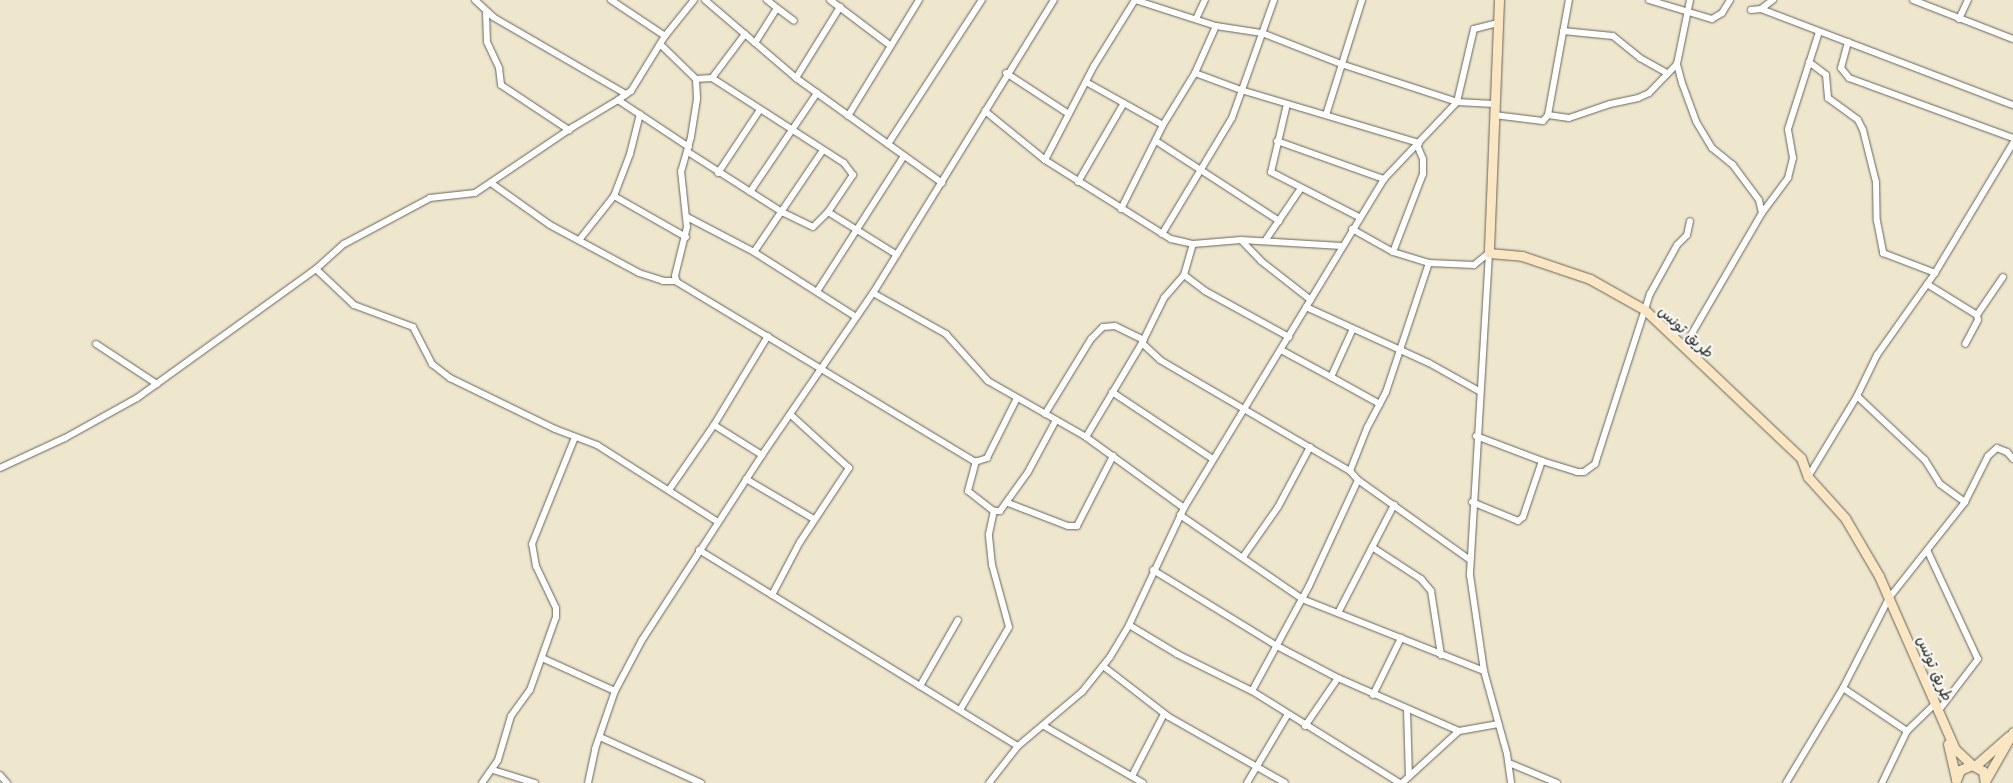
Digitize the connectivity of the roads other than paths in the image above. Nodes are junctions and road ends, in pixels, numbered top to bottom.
1 (475, 0) edge
2 (611, 0) edge
3 (694, 0) edge
4 (705, 0) edge
5 (767, 0) edge
6 (830, 0) edge
7 (919, 0) edge
8 (982, 0) edge
9 (1054, 0) edge
10 (1135, 0) edge
11 (1205, 0) edge
12 (1274, 0) edge
13 (1362, 0) edge
14 (1499, 0) edge
15 (1566, 0) edge
16 (1649, 0) edge
17 (1690, 0) edge
18 (1730, 0) edge
19 (1773, 0) edge
20 (1913, 0) edge
21 (1968, 0) edge
22 (840, 7) junction
23 (777, 8) junction
24 (1761, 9) junction
25 (1752, 10) dead end
26 (486, 13) junction
27 (1688, 13) junction
28 (1196, 19) junction
29 (1959, 19) junction
30 (794, 21) dead end
31 (1498, 23) junction
32 (1216, 26) junction
33 (1563, 31) junction
34 (1819, 32) junction
35 (1262, 33) junction
36 (745, 34) junction
37 (665, 36) junction
38 (2013, 39) edge
39 (1848, 42) junction
40 (755, 43) junction
41 (660, 44) junction
42 (891, 46) junction
43 (1809, 62) junction
44 (1341, 64) junction
45 (1677, 64) junction
46 (1006, 73) junction
47 (1195, 73) junction
48 (1667, 73) junction
49 (712, 78) junction
50 (796, 78) junction
51 (696, 79) junction
52 (1086, 82) junction
53 (1241, 90) junction
54 (817, 93) junction
55 (626, 94) junction
56 (618, 100) junction
57 (1457, 102) junction
58 (1124, 103) junction
59 (1287, 104) junction
60 (1494, 104) junction
61 (2013, 105) edge
62 (759, 110) junction
63 (985, 111) junction
64 (640, 114) junction
65 (1069, 114) junction
66 (1326, 115) junction
67 (1494, 115) junction
68 (1548, 115) junction
69 (848, 116) junction
70 (1163, 125) junction
71 (569, 130) junction
72 (791, 131) junction
73 (2013, 138) edge
74 (1156, 141) junction
75 (1277, 141) junction
76 (2013, 143) edge
77 (888, 144) junction
78 (1418, 144) junction
79 (688, 150) junction
80 (823, 150) junction
81 (904, 156) junction
82 (1045, 160) junction
83 (1201, 170) junction
84 (718, 173) junction
85 (1384, 179) junction
86 (1078, 182) junction
87 (491, 183) junction
88 (942, 183) junction
89 (1301, 188) junction
90 (750, 192) junction
91 (614, 196) junction
92 (1121, 209) junction
93 (782, 212) junction
94 (828, 212) junction
95 (1762, 213) junction
96 (687, 217) junction
97 (1360, 217) junction
98 (1279, 221) junction
99 (1690, 221) dead end
100 (1352, 229) junction
101 (857, 231) junction
102 (1162, 234) junction
103 (686, 237) junction
104 (580, 239) junction
105 (1240, 240) junction
106 (1265, 241) junction
107 (1192, 244) junction
108 (1342, 246) junction
109 (754, 252) junction
110 (1393, 252) junction
111 (1488, 253) junction
112 (897, 255) junction
113 (1429, 263) junction
114 (316, 269) junction
115 (1935, 273) junction
116 (1184, 275) junction
117 (2003, 277) dead end
118 (676, 281) junction
119 (1926, 284) junction
120 (818, 290) junction
121 (873, 293) junction
122 (1310, 300) junction
123 (1306, 307) junction
124 (1645, 310) junction
125 (1977, 315) junction
126 (856, 317) junction
127 (1352, 330) junction
128 (768, 336) junction
129 (1289, 337) junction
130 (1143, 342) junction
131 (96, 344) dead end
132 (1965, 344) dead end
133 (1684, 347) junction
134 (1281, 350) junction
135 (1398, 350) junction
136 (822, 368) junction
137 (1331, 377) junction
138 (157, 384) junction
139 (1479, 391) junction
140 (1112, 392) junction
141 (1857, 396) junction
142 (1017, 398) junction
143 (1380, 404) junction
144 (1246, 408) junction
145 (1044, 414) junction
146 (791, 415) junction
147 (1056, 420) junction
148 (714, 425) junction
149 (1476, 436) junction
150 (575, 437) junction
151 (1086, 437) junction
152 (1310, 447) junction
153 (762, 454) junction
154 (1113, 456) junction
155 (1213, 459) junction
156 (2013, 459) edge
157 (976, 461) junction
158 (1542, 461) junction
159 (0, 468) edge
160 (1350, 471) junction
161 (1808, 477) junction
162 (746, 479) junction
163 (1358, 480) junction
164 (669, 490) junction
165 (1472, 502) junction
166 (1965, 502) junction
167 (1008, 503) junction
168 (1394, 505) junction
169 (1184, 508) junction
170 (994, 511) junction
171 (1180, 515) junction
172 (814, 520) junction
173 (718, 522) junction
174 (1372, 547) junction
175 (699, 550) junction
176 (1928, 552) junction
177 (1243, 557) junction
178 (1470, 560) junction
179 (1153, 570) junction
180 (772, 595) junction
181 (1889, 598) junction
182 (1302, 599) junction
183 (1338, 613) junction
184 (958, 620) dead end
185 (1129, 625) junction
186 (1401, 638) junction
187 (1277, 646) junction
188 (1441, 656) junction
189 (542, 658) junction
190 (1103, 666) junction
191 (1484, 671) junction
192 (1338, 678) junction
193 (920, 686) junction
194 (1843, 688) junction
195 (615, 691) junction
196 (1252, 692) junction
197 (1373, 695) junction
198 (960, 710) junction
199 (1407, 710) junction
200 (1939, 710) junction
201 (1164, 714) junction
202 (1288, 714) junction
203 (1498, 724) junction
204 (1044, 726) junction
205 (1305, 726) junction
206 (1459, 730) junction
207 (1907, 731) junction
208 (2013, 732) edge
209 (600, 737) junction
210 (1018, 746) junction
211 (1509, 763) junction
212 (1258, 765) junction
213 (1973, 766) junction
214 (493, 770) junction
215 (0, 775) edge
216 (1132, 776) junction
217 (1409, 776) junction
218 (1956, 781) edge
219 (1985, 782) edge
220 (7, 783) edge
221 (482, 783) edge
222 (535, 783) edge
223 (588, 783) edge
224 (701, 783) edge
225 (989, 783) edge
226 (1143, 783) edge
227 (1248, 783) edge
228 (1285, 783) edge
229 (1401, 783) edge
230 (1511, 783) edge
231 (1557, 783) edge
232 (1786, 783) edge
233 (1882, 783) edge

1 - 26 street
2 - 37 street
3 - 37 street
4 - 36 street
5 - 23 street
6 - 22 street
7 - 42 street
8 - 77 street
9 - 46 street
10 - 28 street
10 - 52 street
11 - 28 street
12 - 35 street
13 - 44 street
14 - 31 main road
15 - 33 street
16 - 27 street
17 - 27 street
18 - 27 street
19 - 24 street
20 - 29 street
21 - 29 street
22 - 42 street
22 - 50 street
23 - 30 street
23 - 40 street
24 - 25 street
24 - 34 street
26 - 55 street
26 - 71 street
27 - 45 street
28 - 32 street
29 - 38 street
31 - 57 street
31 - 60 main road
32 - 35 street
32 - 47 street
33 - 48 street
33 - 68 street
34 - 39 street
34 - 43 street
35 - 44 street
35 - 53 street
36 - 40 street
36 - 49 street
37 - 41 street
39 - 61 street
39 - 73 street
40 - 50 street
41 - 51 street
41 - 55 street
42 - 69 street
43 - 95 street
43 - 115 street
44 - 57 street
44 - 66 street
45 - 48 street
45 - 95 street
46 - 63 street
46 - 65 street
47 - 53 street
47 - 70 street
48 - 68 street
49 - 51 street
49 - 62 street
50 - 54 street
51 - 79 street
52 - 58 street
52 - 65 street
53 - 59 street
53 - 83 street
54 - 69 street
54 - 72 street
55 - 56 street
56 - 64 street
56 - 71 street
57 - 60 street
57 - 78 street
58 - 70 street
58 - 86 street
59 - 66 street
59 - 75 street
60 - 67 main road
62 - 72 street
62 - 84 street
63 - 82 street
63 - 88 street
64 - 79 street
64 - 91 street
65 - 82 street
66 - 78 street
67 - 68 street
67 - 111 main road
69 - 77 street
70 - 74 street
71 - 87 street
72 - 80 street
72 - 90 street
74 - 83 street
74 - 92 street
75 - 85 street
75 - 89 street
76 - 115 street
77 - 81 street
78 - 85 street
78 - 110 street
79 - 84 street
79 - 96 street
80 - 93 street
80 - 94 street
81 - 88 street
81 - 101 street
82 - 86 street
83 - 98 street
83 - 102 street
84 - 90 street
85 - 97 street
86 - 92 street
87 - 104 street
87 - 114 street
88 - 112 street
89 - 97 street
89 - 98 street
90 - 93 street
91 - 103 street
91 - 104 street
92 - 102 street
93 - 94 street
93 - 109 street
94 - 101 street
95 - 133 street
96 - 103 street
96 - 109 street
97 - 100 street
98 - 106 street
99 - 124 street
100 - 108 street
100 - 110 street
101 - 112 street
101 - 120 street
102 - 107 street
103 - 118 street
104 - 118 street
105 - 106 street
105 - 107 street
105 - 122 street
106 - 108 street
107 - 116 street
108 - 122 street
109 - 120 street
110 - 113 street
111 - 113 street
111 - 124 main road, طريق تونس
111 - 139 street
112 - 121 street
113 - 135 street
114 - 138 street
114 - 150 street
115 - 119 street
116 - 129 street
116 - 130 street
117 - 125 street
118 - 128 street
119 - 125 street
119 - 141 street
120 - 126 street
121 - 126 street
121 - 142 street
122 - 123 street
123 - 127 street
123 - 129 street
124 - 133 main road, طريق تونس
124 - 158 street
125 - 132 street
126 - 136 street
127 - 135 street
127 - 137 street
128 - 136 street
128 - 148 street
129 - 134 street
130 - 140 street
130 - 144 street
130 - 145 street
131 - 138 street
133 - 161 main road, طريق تونس
134 - 137 street
134 - 144 street
135 - 139 street
135 - 143 street
136 - 146 street
136 - 157 street
137 - 143 street
138 - 159 street
139 - 149 street
140 - 151 street
140 - 155 street
141 - 161 street
141 - 166 street
142 - 145 street
142 - 157 street
143 - 160 street
144 - 152 street
144 - 155 street
145 - 147 street
146 - 153 street
146 - 172 street
147 - 151 street
147 - 167 street
148 - 153 street
148 - 164 street
149 - 158 street
149 - 165 street
150 - 164 street
150 - 189 street
151 - 154 street
152 - 160 street
152 - 177 street
153 - 162 street
154 - 167 street
154 - 169 street
155 - 169 street
156 - 166 street
157 - 170 street
158 - 165 street
160 - 163 street
161 - 181 main road, طريق تونس
162 - 172 street
162 - 173 street
163 - 168 street
163 - 182 street
164 - 173 street
165 - 178 street
166 - 176 street
167 - 170 street
168 - 174 street
168 - 178 street
169 - 171 street
170 - 198 street
171 - 177 street
171 - 179 street
172 - 180 street
173 - 175 street
174 - 183 street
174 - 188 street
175 - 180 street
175 - 195 street
176 - 181 street
176 - 200 street
177 - 182 street
178 - 191 street
179 - 185 street
179 - 187 street
180 - 193 street
181 - 194 street
181 - 200 main road, طريق تونس
182 - 183 street
182 - 187 street
183 - 186 street
184 - 193 street
185 - 190 street
185 - 196 street
186 - 188 street
186 - 197 street
187 - 192 street
187 - 196 street
188 - 191 street
189 - 195 street
189 - 214 street
190 - 201 street
190 - 204 street
191 - 203 street
192 - 197 street
192 - 205 street
193 - 198 street
194 - 207 street
194 - 232 street
195 - 209 street
196 - 202 street
197 - 199 street
198 - 210 street
199 - 206 street
199 - 217 street
200 - 207 street
200 - 213 main road, طريق تونس
200 - 218 main road, طريق تونس
201 - 212 street
201 - 216 street
202 - 205 street
202 - 212 street
203 - 206 street
203 - 211 street
204 - 210 street
204 - 216 street
205 - 229 street
206 - 217 street
207 - 233 street
208 - 213 main road
208 - 219 main road
209 - 223 street
209 - 224 street
210 - 225 street
211 - 230 street
211 - 231 street
212 - 227 street
212 - 228 street
213 - 218 main road, طريق تونس
213 - 219 main road, طريق تونس
214 - 221 street
214 - 222 street
215 - 220 street
216 - 226 street
217 - 229 street

